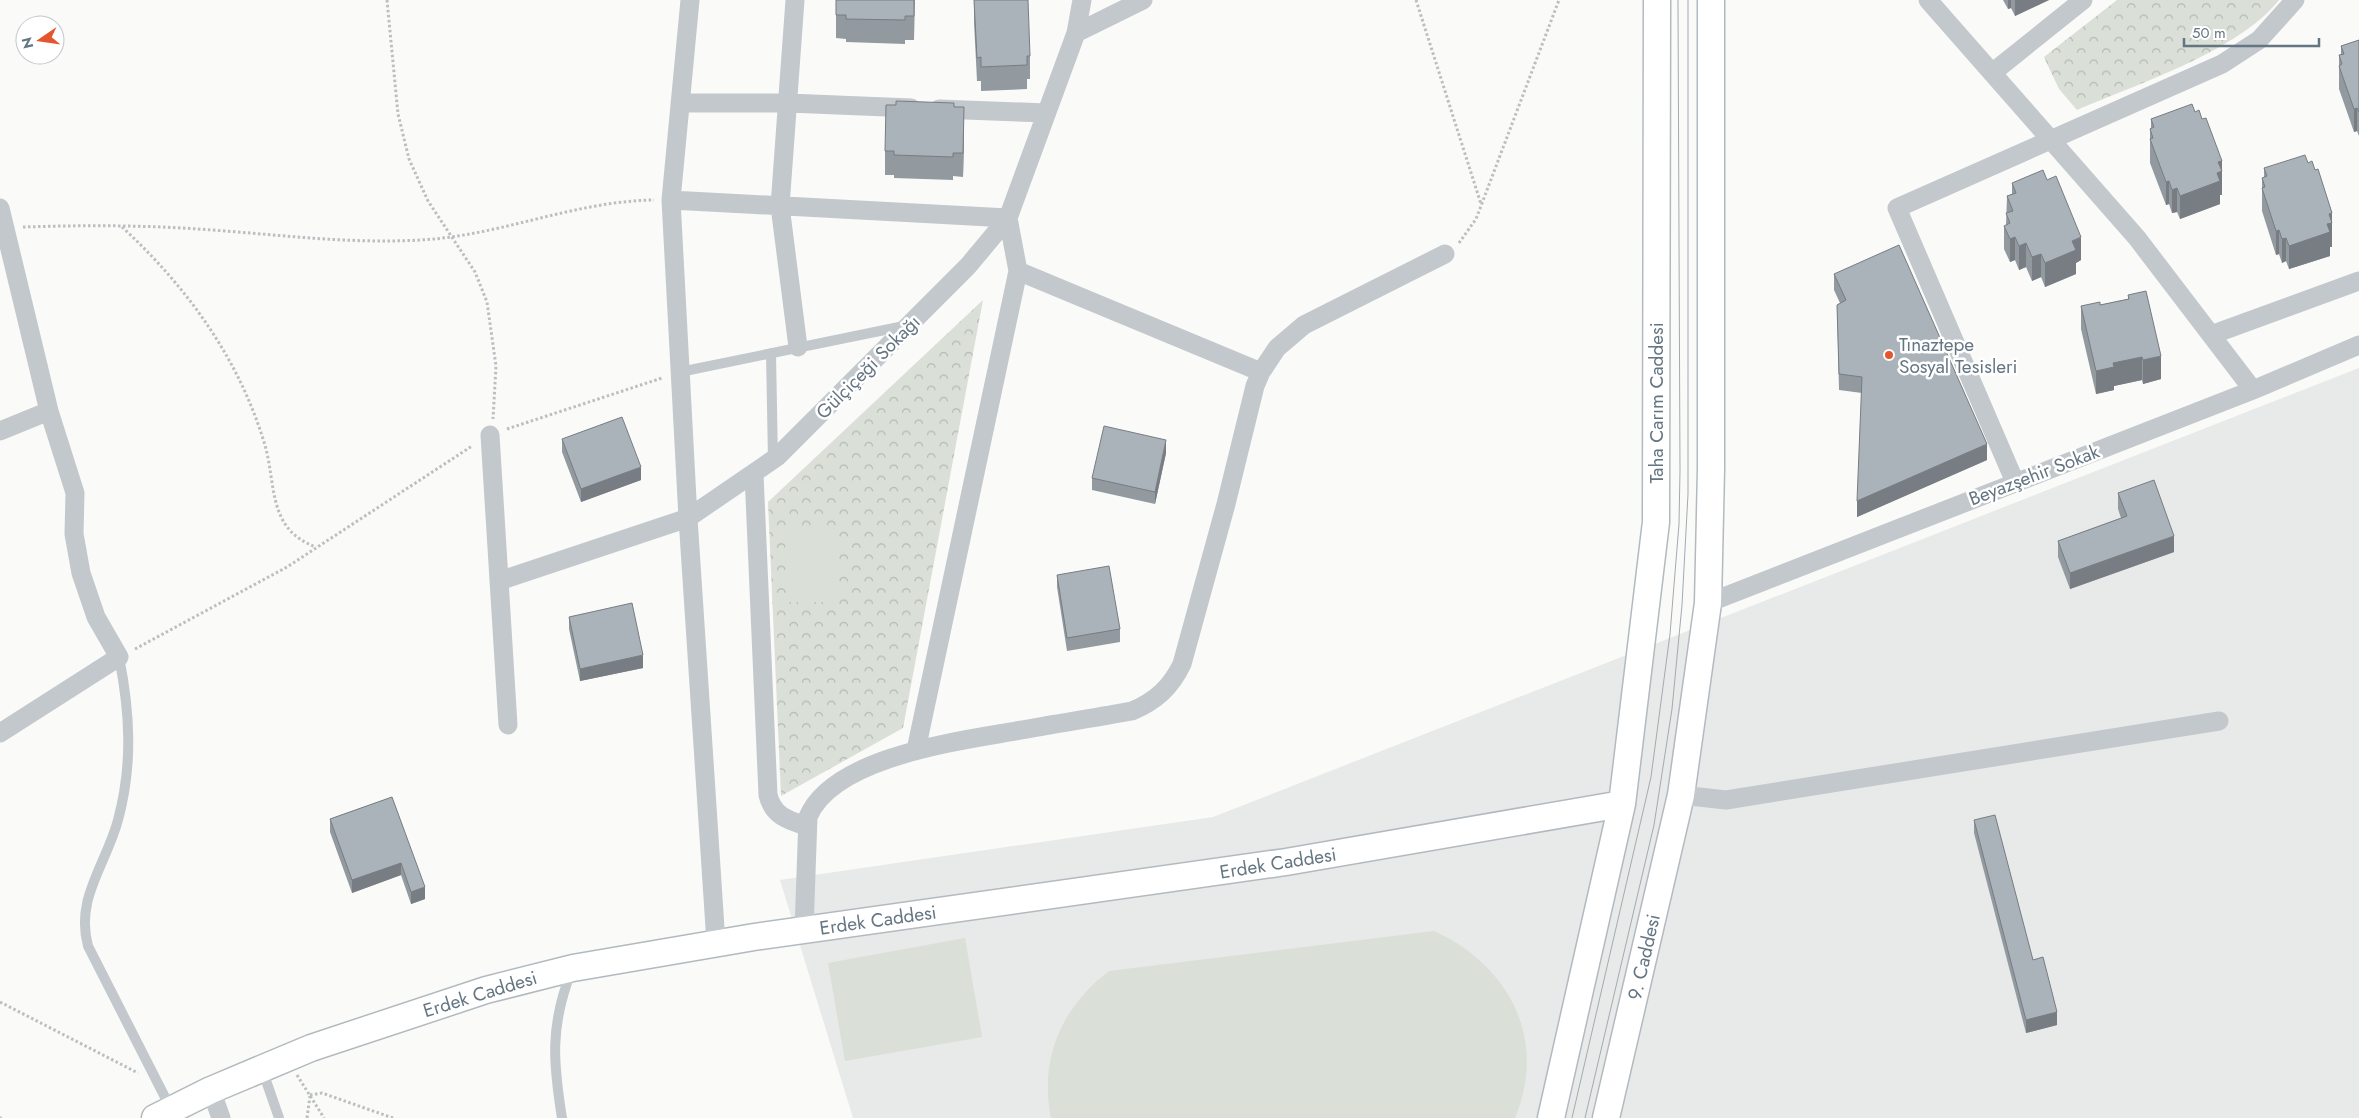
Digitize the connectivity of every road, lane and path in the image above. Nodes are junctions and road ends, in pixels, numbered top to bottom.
1 (387, 0) edge
2 (690, 0) edge
3 (795, 0) edge
4 (1082, 0) edge
5 (1143, 0) edge
6 (1416, 0) edge
7 (1559, 0) edge
8 (1657, 0) edge
9 (1711, 0) edge
10 (1928, 0) edge
11 (2083, 0) edge
12 (2295, 0) edge
13 (1076, 33) junction
14 (1992, 73) junction
15 (680, 103) junction
16 (788, 103) junction
17 (1046, 113) junction
18 (2049, 141) junction
19 (671, 200) junction
20 (1481, 205) junction
21 (780, 206) junction
22 (0, 208) edge
23 (1008, 218) junction
24 (121, 226) junction
25 (5, 228) junction
26 (452, 238) junction
27 (1445, 254) joint
28 (1018, 271) junction
29 (2359, 280) edge
30 (909, 325) junction
31 (2211, 334) junction
32 (2359, 345) edge
33 (798, 348) junction
34 (770, 353) junction
35 (680, 372) junction
36 (1261, 372) junction
37 (2253, 390) junction
38 (49, 411) junction
39 (0, 432) edge
40 (490, 435) junction
41 (773, 461) junction
42 (754, 474) junction
43 (2015, 482) junction
44 (688, 518) junction
45 (316, 547) junction
46 (499, 581) junction
47 (1708, 603) junction
48 (119, 657) junction
49 (2219, 721) dead end
50 (508, 725) dead end
51 (0, 733) edge
52 (916, 750) junction
53 (1681, 795) junction
54 (1622, 804) junction
55 (806, 826) junction
56 (804, 930) junction
57 (716, 944) junction
58 (573, 968) junction
59 (0, 1002) edge
60 (262, 1067) junction
61 (158, 1083) junction
62 (211, 1090) junction
63 (310, 1095) junction
64 (163, 1114) edge
65 (221, 1118) edge
66 (279, 1118) edge
67 (307, 1118) edge
68 (324, 1118) edge
69 (393, 1118) edge
70 (562, 1118) edge
71 (1551, 1118) edge
72 (1606, 1118) edge

1 - 26 path
2 - 15 street
3 - 16 street
4 - 13 street, Gülçiçeği Sokağı
5 - 13 street
6 - 20 path
7 - 20 path
8 - 54 main road, Taha Carım Caddesi
9 - 47 main road
10 - 14 street
11 - 14 street
12 - 18 street
13 - 17 street, Gülçiçeği Sokağı
14 - 18 street
15 - 16 street
15 - 19 street
16 - 17 street
16 - 21 street
17 - 23 street, Gülçiçeği Sokağı
18 - 31 street
18 - 43 street
19 - 21 street
19 - 26 path
19 - 35 street
20 - 27 path
21 - 23 street
21 - 33 street
22 - 25 street
23 - 28 street
23 - 30 street, Gülçiçeği Sokağı
24 - 25 path
24 - 26 path
24 - 45 path
25 - 38 street
26 - 40 path
27 - 36 street
28 - 36 street
28 - 52 street
29 - 31 street
30 - 33 lane
30 - 41 street, Gülçiçeği Sokağı
31 - 37 street
32 - 37 street, Beyazşehir Sokak
33 - 34 lane
34 - 35 lane
34 - 41 lane
35 - 40 path
35 - 44 street
36 - 52 street
37 - 43 street, Beyazşehir Sokak
38 - 39 street
38 - 48 street
40 - 45 path
40 - 46 street
41 - 42 street, Gülçiçeği Sokağı
42 - 44 street, Gülçiçeği Sokağı
42 - 55 street
43 - 47 street, Beyazşehir Sokak
44 - 46 street, Gülçiçeği Sokağı
44 - 57 street
45 - 48 path
46 - 50 street
47 - 53 main road
48 - 51 street
48 - 61 lane
49 - 53 street
52 - 55 street
53 - 72 main road, 9. Caddesi
54 - 56 main road, Erdek Caddesi
54 - 71 main road
55 - 56 street
56 - 57 main road, Erdek Caddesi
57 - 58 main road, Erdek Caddesi
58 - 60 main road, Erdek Caddesi
58 - 70 lane
59 - 61 path
60 - 62 main road, Erdek Caddesi
60 - 66 lane
61 - 64 lane
62 - 64 main road, Erdek Caddesi
62 - 65 street
63 - 67 path
63 - 68 path
63 - 69 path

